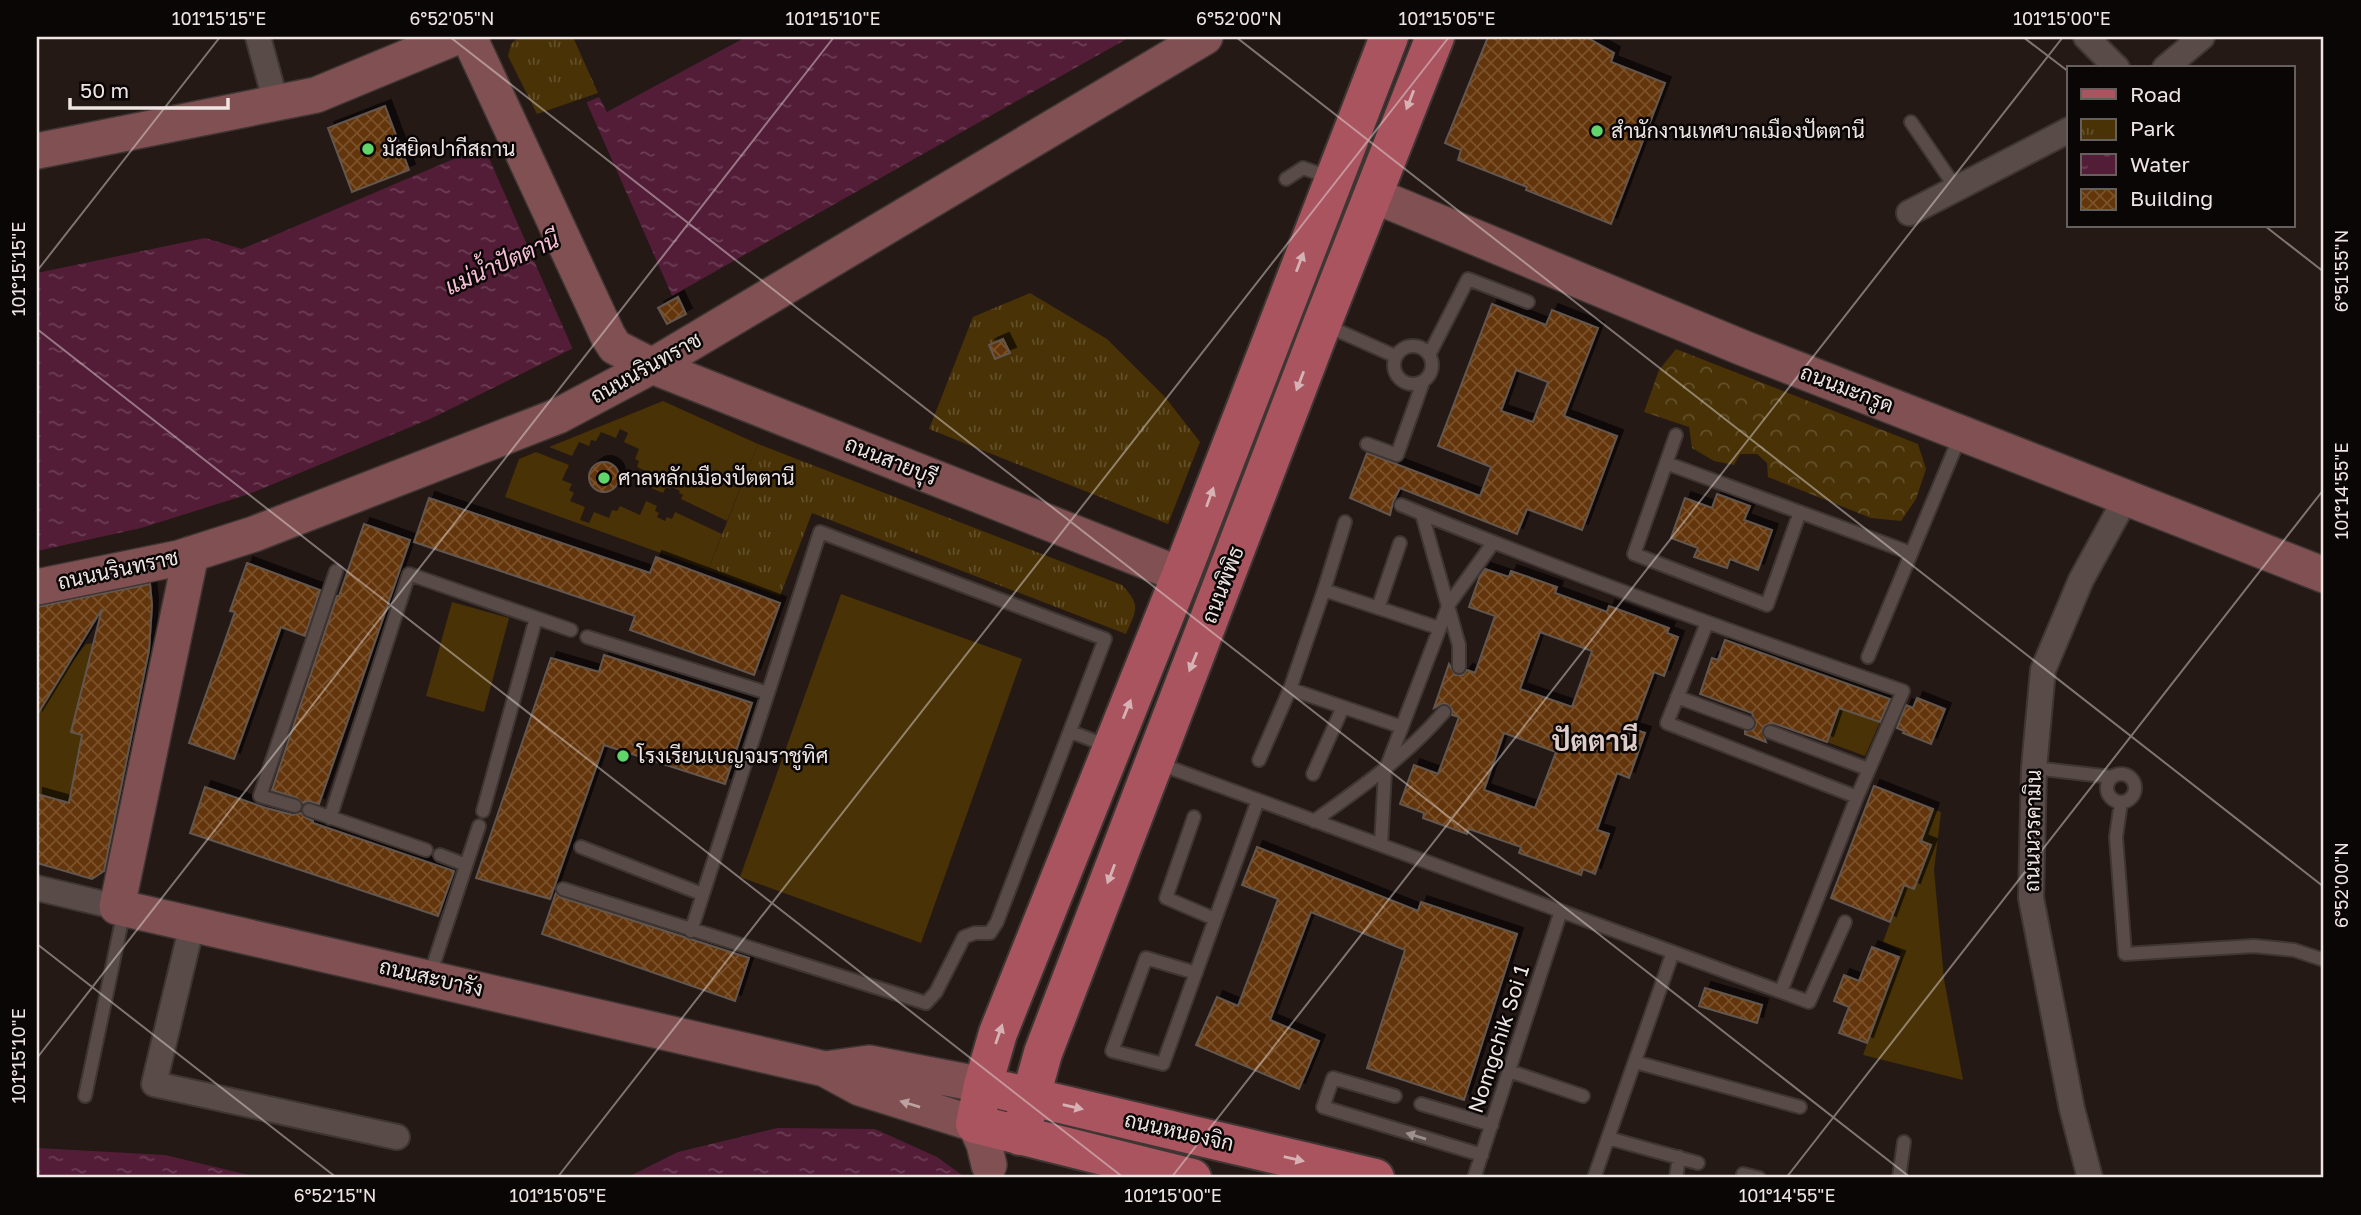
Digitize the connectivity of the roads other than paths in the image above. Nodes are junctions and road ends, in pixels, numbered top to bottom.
1 (258, 37) edge
2 (456, 37) edge
3 (469, 37) edge
4 (1205, 37) edge
5 (1389, 37) edge
6 (1435, 37) edge
7 (2086, 37) edge
8 (2202, 37) edge
9 (2115, 66) edge
10 (2167, 66) edge
11 (276, 103) junction
12 (1911, 122) dead end
13 (2067, 131) edge
14 (37, 152) edge
15 (1332, 178) junction
16 (1286, 179) dead end
17 (1956, 188) junction
18 (1373, 195) junction
19 (1909, 212) dead end
20 (1528, 302) dead end
21 (1282, 309) junction
22 (1322, 324) junction
23 (1429, 355) junction
24 (1395, 356) junction
25 (652, 366) junction
26 (1423, 382) junction
27 (1961, 433) junction
28 (1676, 435) dead end
29 (1230, 443) junction
30 (1367, 444) dead end
31 (1271, 458) junction
32 (1666, 463) junction
33 (2126, 498) junction
34 (1401, 505) dead end
35 (1800, 512) junction
36 (1422, 514) junction
37 (1345, 522) dead end
38 (1400, 543) dead end
39 (1493, 543) junction
40 (1911, 553) junction
41 (191, 554) junction
42 (336, 570) dead end
43 (2324, 575) edge
44 (1177, 586) junction
45 (37, 587) edge
46 (1324, 590) junction
47 (1449, 604) junction
48 (1378, 608) junction
49 (1212, 612) junction
50 (536, 618) junction
51 (1707, 623) junction
52 (1440, 628) junction
53 (570, 630) dead end
54 (587, 637) dead end
55 (1868, 657) dead end
56 (1459, 667) dead end
57 (1290, 689) junction
58 (768, 693) junction
59 (1677, 697) junction
60 (1343, 707) junction
61 (1444, 712) dead end
62 (1748, 723) dead end
63 (1402, 727) junction
64 (1071, 732) junction
65 (1770, 732) dead end
66 (1112, 747) junction
67 (1259, 760) dead end
68 (1153, 762) junction
69 (2034, 768) junction
70 (1868, 769) junction
71 (1385, 771) junction
72 (1313, 774) dead end
73 (2112, 777) junction
74 (1857, 797) junction
75 (1258, 800) junction
76 (2121, 802) junction
77 (295, 806) dead end
78 (309, 810) dead end
79 (483, 811) dead end
80 (1194, 817) dead end
81 (330, 818) junction
82 (1314, 821) junction
83 (478, 826) dead end
84 (1381, 845) junction
85 (581, 847) dead end
86 (426, 850) dead end
87 (440, 855) dead end
88 (466, 865) junction
89 (37, 888) edge
90 (563, 889) dead end
91 (702, 894) junction
92 (121, 907) junction
93 (1561, 911) junction
94 (1215, 919) junction
95 (1845, 922) dead end
96 (192, 925) junction
97 (691, 931) junction
98 (1673, 952) junction
99 (2324, 960) edge
100 (1196, 973) junction
101 (429, 977) junction
102 (1782, 991) junction
103 (1635, 1062) junction
104 (825, 1069) junction
105 (1509, 1071) junction
106 (983, 1085) junction
107 (85, 1096) dead end
108 (1395, 1096) dead end
109 (1583, 1096) dead end
110 (1030, 1097) junction
111 (1422, 1104) dead end
112 (1800, 1107) dead end
113 (975, 1124) junction
114 (1492, 1125) junction
115 (1020, 1136) junction
116 (397, 1137) dead end
117 (1608, 1138) junction
118 (1904, 1142) dead end
119 (1482, 1155) junction
120 (1679, 1157) junction
121 (1698, 1163) dead end
122 (987, 1172) edge
123 (1192, 1178) edge
124 (1375, 1178) edge
125 (1474, 1178) edge
126 (1594, 1178) edge
127 (1676, 1178) edge
128 (1899, 1178) edge
129 (2090, 1178) edge

1 - 11 street
2 - 11 street
3 - 25 street, ถนนสายบุรี
4 - 25 street, ถนนนรินทราช
5 - 15 main road, ถนนพิพิธ
6 -> 18 main road, ถนนพิพิธ
7 - 9 street
8 - 10 street
11 - 14 street
12 - 17 lane
13 - 17 street
15 - 16 lane
15 - 18 main road
21 -> 15 main road, ถนนพิพิธ
17 - 19 street
18 - 22 main road, ถนนพิพิธ
18 - 27 street, ถนนมะกรูด
20 - 23 lane
21 - 22 main road
21 - 29 main road, ถนนพิพิธ
22 - 24 lane
22 -> 31 main road, ถนนพิพิธ
23 - 24 lane
23 - 26 lane
24 - 26 lane
25 - 41 street, ถนนนรินทราช
25 - 44 street, ถนนสายบุรี
26 - 30 lane
27 - 33 street, ถนนมะกรูด
27 - 40 lane
28 - 32 lane
29 - 31 main road
44 -> 29 main road, ถนนพิพิธ
31 - 49 main road, ถนนพิพิธ
32 - 35 lane
32 - 35 lane
33 - 43 street, ถนนมะกรูด
33 - 69 street, ถนนนวรคามิน
34 - 36 lane
35 - 40 lane
36 - 39 lane
36 - 47 lane
37 - 46 lane
38 - 48 lane
39 - 47 lane
39 - 51 lane
40 - 55 lane
41 - 45 street, ถนนนรินทราช
41 - 92 street
42 - 77 lane
44 - 49 main road
66 -> 44 main road, ถนนพิพิธ
46 - 48 lane
46 - 57 lane
47 - 52 lane
47 - 56 lane
48 - 52 lane
49 -> 68 main road, ถนนพิพิธ
50 - 53 lane
50 - 79 lane
50 - 81 lane
51 - 59 lane
51 - 70 lane
52 - 63 lane
54 - 58 lane
57 - 60 lane
57 - 67 lane
58 - 64 lane
58 - 91 lane
59 - 62 lane
59 - 74 lane
60 - 63 lane
60 - 72 lane
61 - 71 lane
63 - 71 lane
64 - 66 lane
64 - 97 lane
65 - 70 lane
66 - 68 main road
106 -> 66 main road, ถนนพิพิธ
68 - 75 lane
68 -> 110 main road, ถนนพิพิธ
69 - 73 lane
69 - 129 street, ถนนนวรคามิน
70 - 74 lane
71 - 82 lane
71 - 84 lane
73 - 76 lane
73 - 76 lane
74 - 102 lane
75 - 82 lane
75 - 94 lane
76 - 99 lane
78 - 81 lane
80 - 94 lane
81 - 86 lane
82 - 84 lane
83 - 88 lane
84 - 93 lane
85 - 91 lane
87 - 88 lane
88 - 101 lane
89 - 92 street, ถนนสะบารัง
90 - 97 lane
91 - 97 lane
92 - 96 street, ถนนสะบารัง
92 - 107 lane
93 - 98 lane
93 - 105 lane, Nomgchik Soi 1
94 - 100 lane
95 - 102 lane
96 - 101 street, ถนนสะบารัง
96 - 116 street
98 - 102 lane
98 - 103 lane
100 - 100 lane
101 - 104 street, ถนนสะบารัง
103 - 112 lane
103 - 117 lane
104 - 106 street
113 -> 104 street
105 - 109 lane
105 - 114 lane, Nomgchik Soi 1
106 - 110 main road, ถนนหนองจิก
106 - 113 main road, ถนนพิพิธ
119 -> 108 lane
110 - 115 main road, ถนนพิพิธ
110 -> 124 main road, ถนนหนองจิก
111 - 114 lane
113 - 115 main road, ถนนหนองจิก
113 - 122 street
114 - 119 lane, Nomgchik Soi 1
115 - 122 street
115 - 123 main road, ถนนหนองจิก
117 - 120 lane
117 - 126 lane
118 - 128 lane
119 - 125 lane, Nomgchik Soi 1
120 - 121 lane
120 - 127 lane

